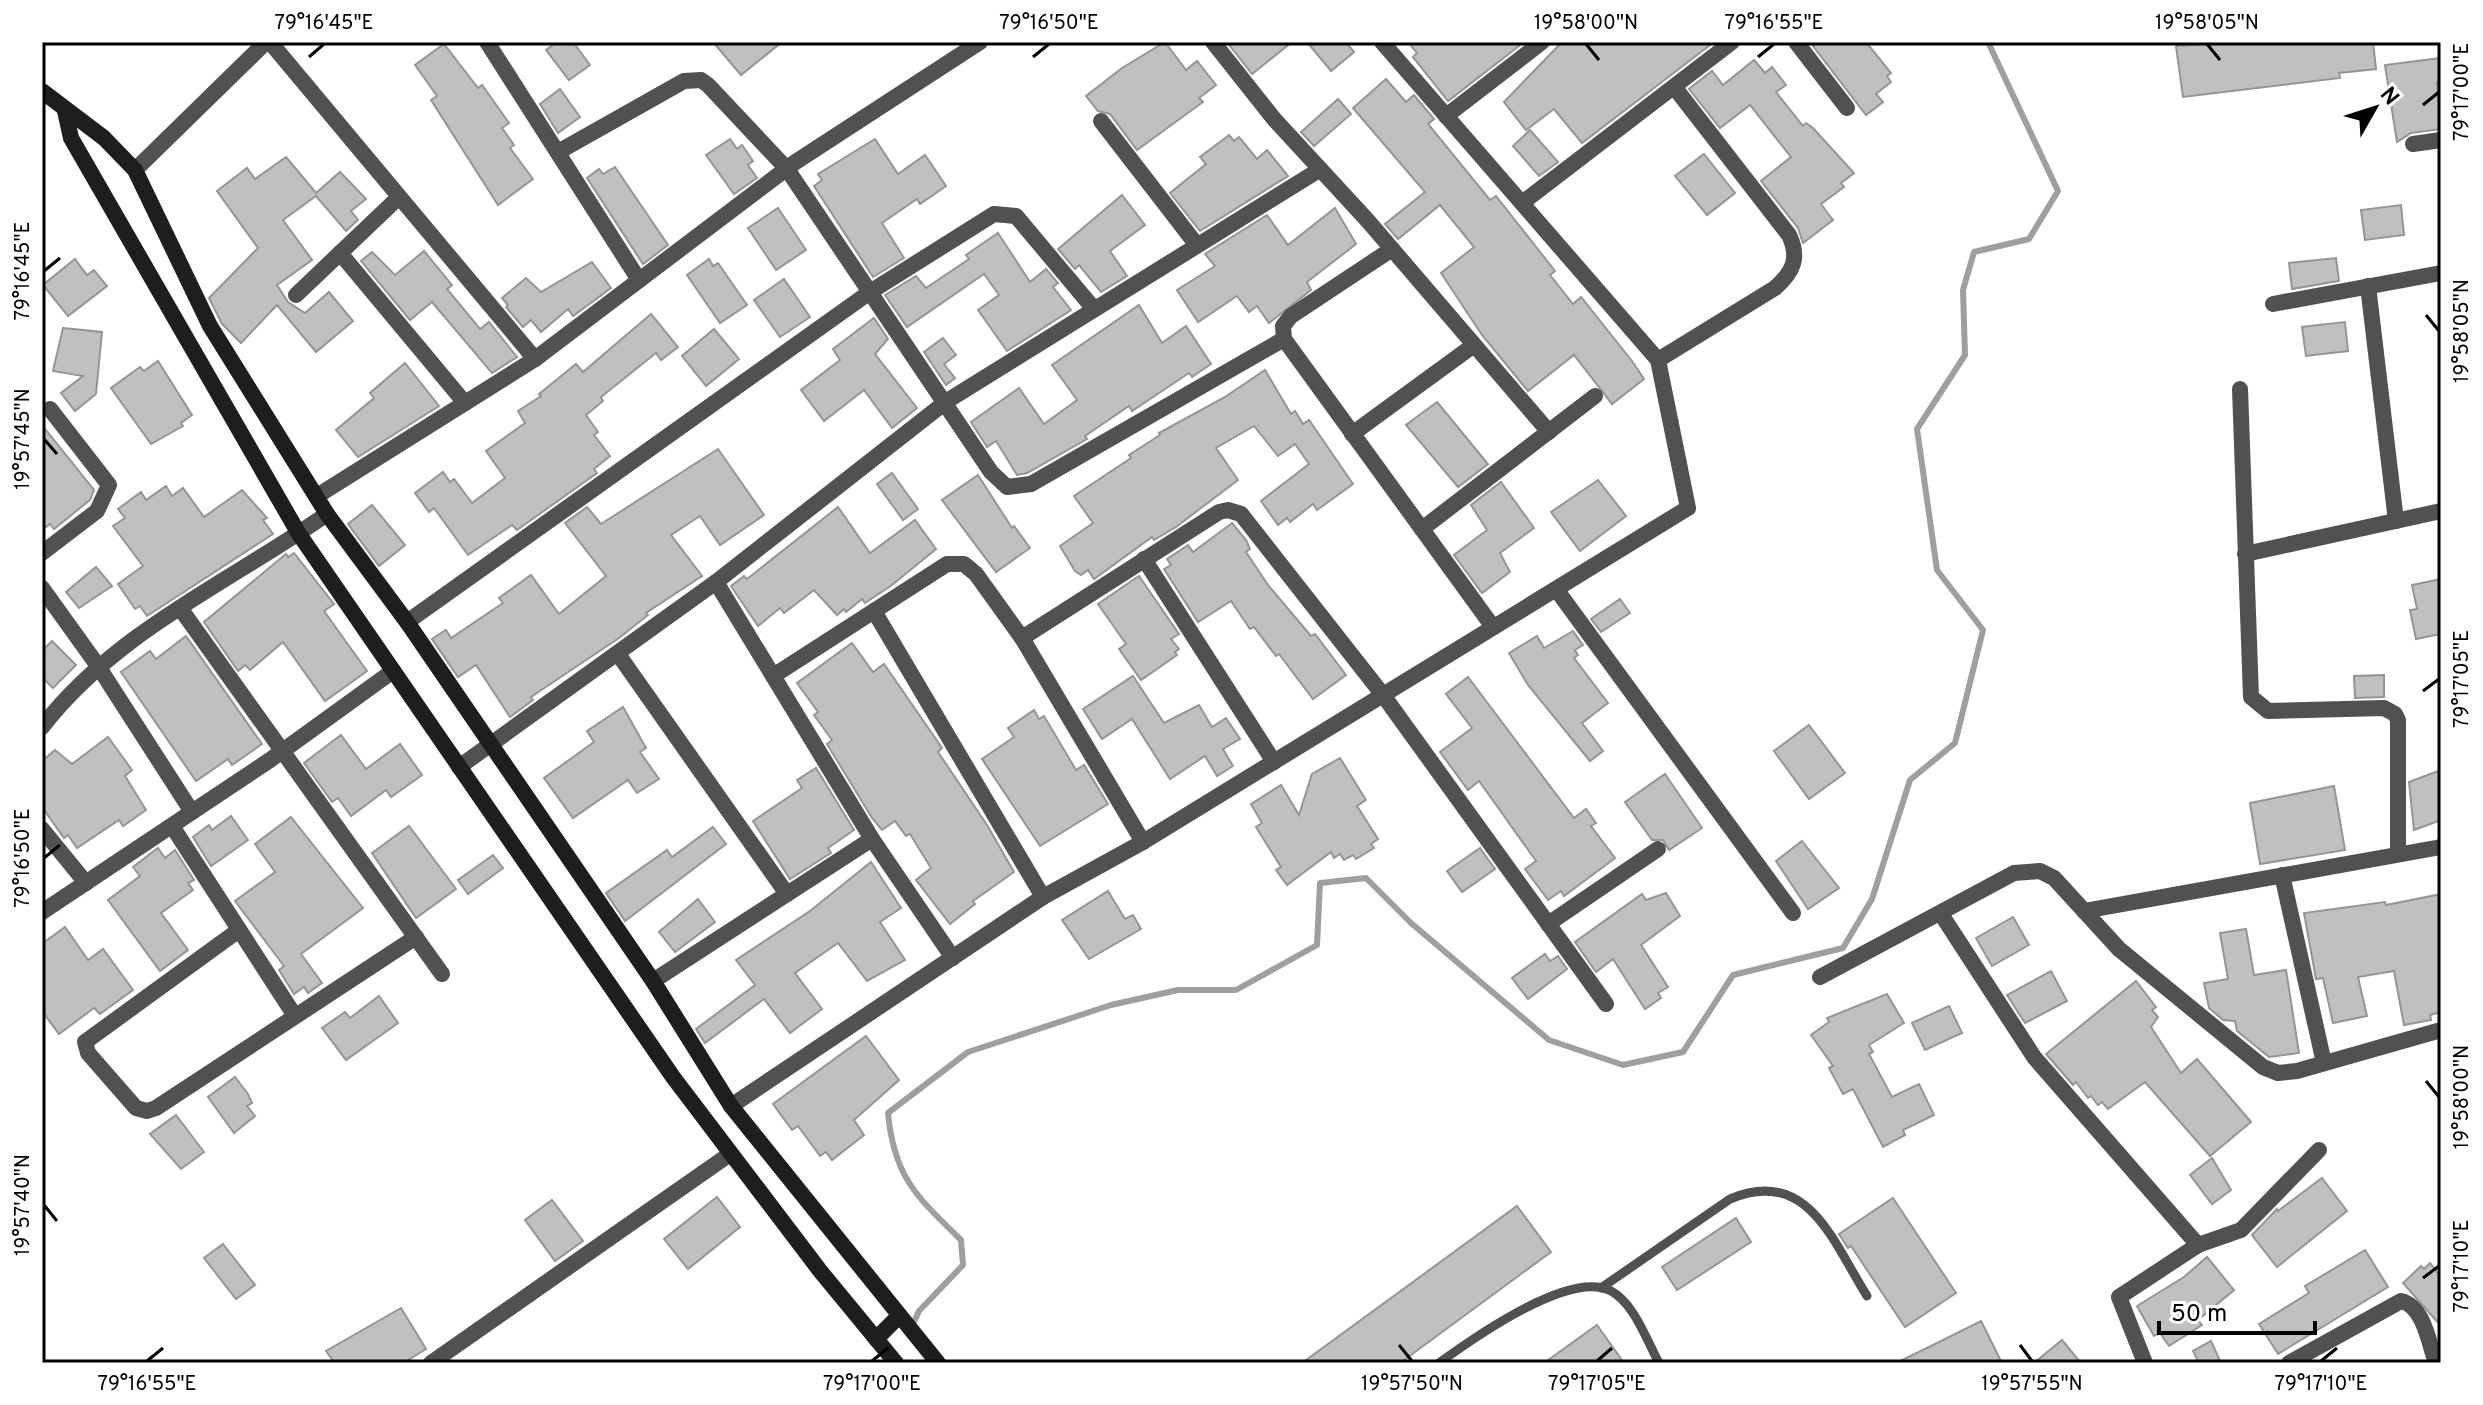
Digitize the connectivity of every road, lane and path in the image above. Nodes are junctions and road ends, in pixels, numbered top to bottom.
1 (268, 42) edge
2 (487, 42) edge
3 (980, 42) edge
4 (1213, 42) edge
5 (1382, 42) edge
6 (1542, 42) edge
7 (1732, 42) edge
8 (1796, 42) edge
9 (1675, 88) junction
10 (42, 91) edge
11 (1847, 108) dead end
12 (65, 111) junction
13 (1446, 116) junction
14 (1101, 121) dead end
15 (2441, 140) edge
16 (2413, 144) dead end
17 (558, 152) junction
18 (787, 169) junction
19 (135, 170) junction
20 (1319, 170) junction
21 (399, 197) junction
22 (1522, 203) junction
23 (1196, 244) junction
24 (1392, 249) junction
25 (340, 253) junction
26 (2441, 273) edge
27 (639, 280) junction
28 (2368, 286) junction
29 (870, 292) junction
30 (296, 295) dead end
31 (2273, 304) dead end
32 (1094, 309) junction
33 (1284, 339) junction
34 (1474, 345) junction
35 (535, 359) junction
36 (1658, 360) junction
37 (2240, 389) dead end
38 (1595, 396) dead end
39 (947, 401) junction
40 (465, 403) junction
41 (50, 409) dead end
42 (1549, 432) junction
43 (1352, 434) junction
44 (317, 496) junction
45 (2441, 511) edge
46 (327, 514) junction
47 (2396, 521) junction
48 (1422, 529) junction
49 (299, 534) junction
50 (42, 553) edge
51 (2245, 554) junction
52 (1144, 559) junction
53 (716, 582) junction
54 (42, 588) edge
55 (1556, 589) junction
56 (180, 608) junction
57 (874, 611) junction
58 (407, 622) junction
59 (1493, 627) junction
60 (1022, 638) junction
61 (618, 654) junction
62 (98, 666) junction
63 (393, 671) junction
64 (773, 676) junction
65 (1383, 695) junction
66 (42, 727) edge
67 (492, 746) junction
68 (284, 750) junction
69 (1274, 762) junction
70 (459, 767) junction
71 (192, 812) junction
72 (172, 826) junction
73 (42, 829) edge
74 (872, 839) junction
75 (1143, 842) junction
76 (2441, 847) edge
77 (1658, 849) dead end
78 (2398, 854) junction
79 (2282, 875) junction
80 (86, 883) junction
81 (787, 894) junction
82 (1043, 897) junction
83 (2084, 911) junction
84 (42, 912) edge
85 (1793, 913) dead end
86 (1941, 914) junction
87 (1548, 924) junction
88 (239, 930) junction
89 (416, 937) junction
90 (953, 958) junction
91 (442, 974) dead end
92 (1820, 977) dead end
93 (653, 981) junction
94 (1606, 1004) dead end
95 (295, 1016) junction
96 (2441, 1030) edge
97 (2324, 1063) junction
98 (731, 1106) junction
99 (2319, 1150) dead end
100 (730, 1154) junction
101 (2198, 1245) junction
102 (1601, 1288) junction
103 (1867, 1296) dead end
104 (899, 1316) junction
105 (876, 1339) junction
106 (2293, 1362) edge
107 (431, 1363) edge
108 (896, 1363) edge
109 (938, 1363) edge
110 (1439, 1363) edge
111 (1659, 1363) edge
112 (2145, 1363) edge
113 (2436, 1363) edge

1 - 19 street
1 - 21 street
2 - 17 street
3 - 18 street
4 - 20 street
5 - 13 street
6 - 13 street
7 - 9 street
8 - 11 street
9 - 22 street
9 - 36 street
10 - 12 main road
12 - 19 main road
12 - 49 main road
13 - 22 street
14 - 23 street
15 - 16 street
17 - 18 street
17 - 27 street
18 - 27 street
18 - 29 street
19 - 44 main road
20 - 23 street
20 - 24 street
21 - 25 street
21 - 35 street
22 - 36 street
23 - 32 street
24 - 33 street
24 - 34 street
25 - 30 street
25 - 40 street
26 - 28 street
27 - 35 street
28 - 31 street
28 - 47 street
29 - 32 street
29 - 39 street
29 - 58 street
32 - 39 street
33 - 39 street
33 - 43 street
34 - 42 street
34 - 43 street
35 - 40 street
36 - 55 street
37 - 51 street
38 - 42 street
39 - 53 street
40 - 44 street
41 - 50 street
42 - 48 street
43 - 48 street
44 - 46 main road
45 - 47 street
46 - 49 street
46 - 58 main road
47 - 51 street
48 - 59 street
49 - 56 street
49 - 63 main road
51 - 78 street
52 - 60 street
52 - 65 street
52 - 69 street
53 - 61 street
53 - 64 street
54 - 62 street
55 - 59 street
55 - 85 street
56 - 62 street
56 - 68 street
57 - 60 street
57 - 64 street
57 - 82 street
58 - 67 main road
59 - 65 street
60 - 75 street
61 - 67 street
61 - 81 street
62 - 66 street
62 - 71 street
63 - 68 street
63 - 70 main road
64 - 74 street
65 - 69 street
65 - 87 street
67 - 70 street
67 - 93 main road
68 - 71 street
68 - 89 street
69 - 75 street
70 - 100 main road
71 - 72 street
72 - 80 street
72 - 88 street
73 - 80 street
74 - 81 street
74 - 90 street
75 - 82 street
76 - 78 street
77 - 87 street
78 - 79 street
79 - 83 street
79 - 97 street
80 - 84 street
81 - 93 street
82 - 90 street
83 - 86 street
83 - 97 street
86 - 92 street
86 - 101 street
87 - 94 street
88 - 95 street
88 - 95 street
89 - 91 street
89 - 95 street
90 - 98 street
93 - 98 main road
96 - 97 street
98 - 104 main road
99 - 101 street
100 - 105 main road
100 - 107 street
101 - 112 street
102 - 103 lane
102 - 110 lane
102 - 111 lane
104 - 105 main road
104 - 109 main road
105 - 108 main road
106 - 113 street

